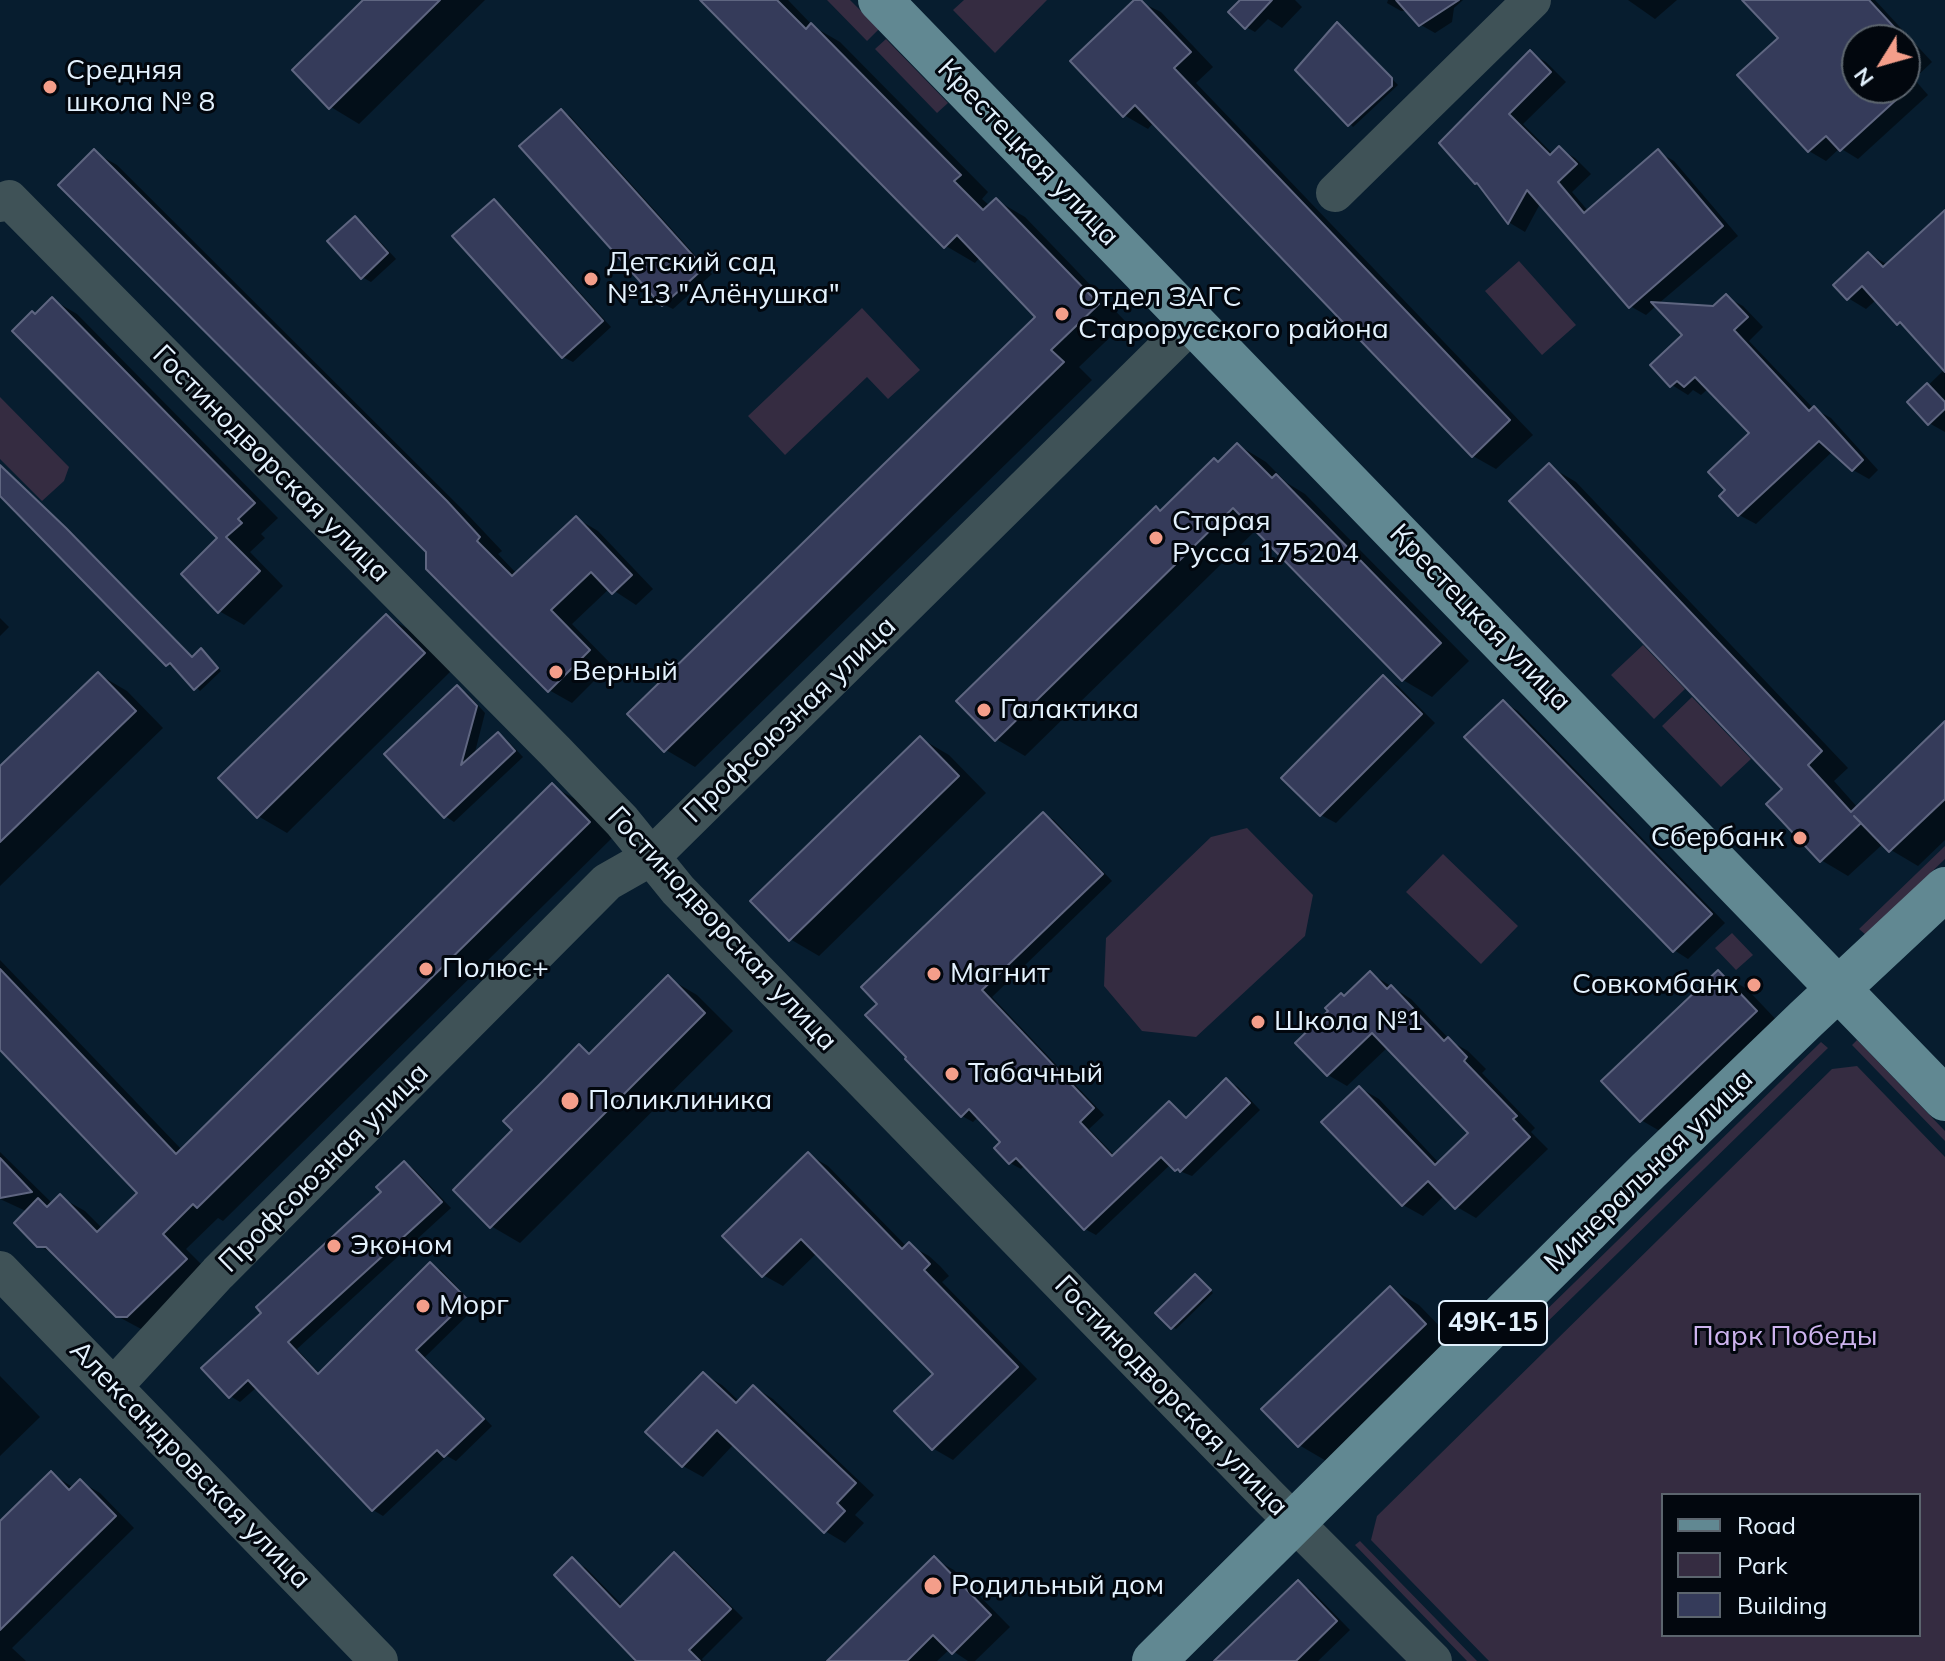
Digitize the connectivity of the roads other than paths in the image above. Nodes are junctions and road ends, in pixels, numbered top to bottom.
1 (880, 0) edge
2 (1532, 0) edge
3 (1335, 193) dead end
4 (4, 201) edge
5 (1193, 322) junction
6 (651, 857) junction
7 (1945, 889) edge
8 (1838, 990) junction
9 (1945, 1099) edge
10 (0, 1270) edge
11 (114, 1386) junction
12 (1295, 1522) junction
13 (379, 1661) edge
14 (1154, 1661) edge
15 (1433, 1661) edge

1 - 5 main road, Крестецкая улица
2 - 3 street
4 - 6 street, Гостинодворская улица
5 - 6 street, Профсоюзная улица
5 - 8 main road, Крестецкая улица
6 - 11 street, Профсоюзная улица
6 - 12 street, Гостинодворская улица
7 - 8 main road, Минеральная улица / 49К-15
8 - 9 main road, Крестецкая улица
8 - 12 main road, Минеральная улица / 49К-15
10 - 11 street, Александровская улица
11 - 13 street, Александровская улица
12 - 14 main road, Минеральная улица / 49К-15
12 - 15 street, Гостинодворская улица

